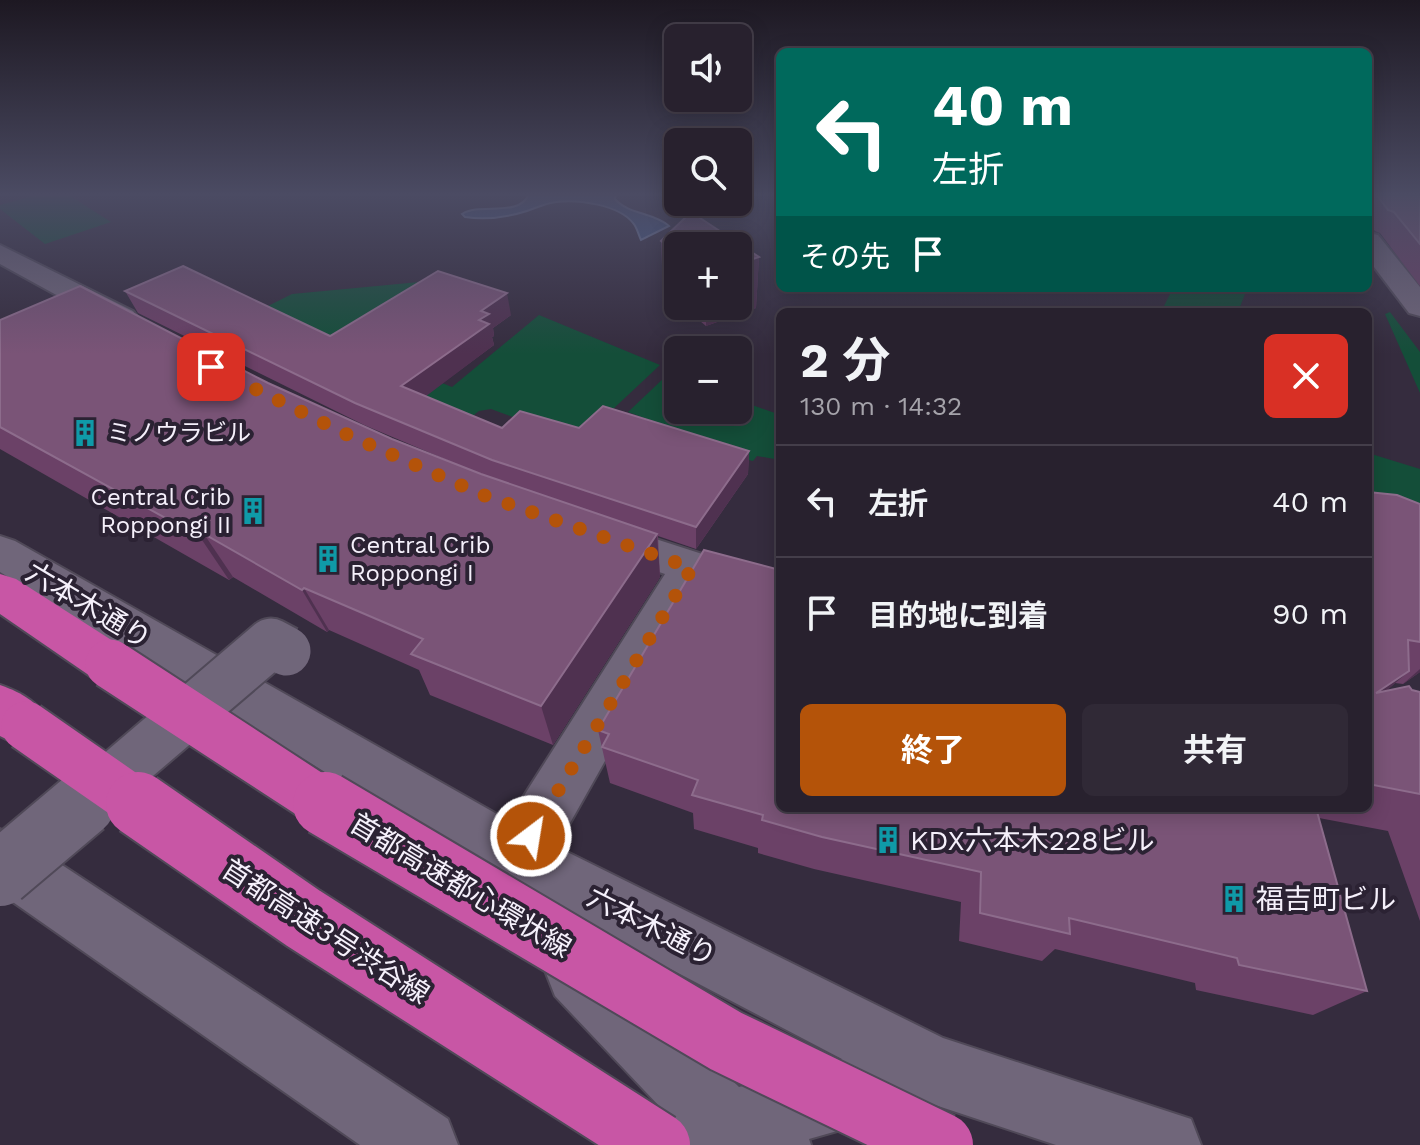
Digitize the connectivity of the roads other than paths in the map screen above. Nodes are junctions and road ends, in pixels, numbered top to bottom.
1 (1373, 247) edge
2 (0, 253) edge
3 (1420, 307) edge
4 (147, 332) edge
5 (572, 526) edge
6 (0, 552) edge
7 (692, 568) junction
8 (776, 590) edge
9 (0, 591) edge
10 (286, 651) dead end
11 (0, 707) edge
12 (397, 789) junction
13 (0, 858) edge
14 (518, 858) junction
15 (0, 874) edge
16 (932, 1069) junction
17 (752, 1136) edge
18 (422, 1145) edge
19 (658, 1145) edge
20 (941, 1145) edge
21 (1165, 1145) edge

1 - 3 main road
2 - 4 main road
5 - 7 main road
6 - 12 main road, 六本木通り
7 - 8 main road
7 - 14 main road
9 - 20 highway, 首都高速都心環状線, bridge
10 - 15 main road, bridge
11 - 19 highway, 首都高速3号渋谷線, bridge
12 - 14 main road, 六本木通り
12 - 17 main road
13 - 18 main road
14 - 16 main road, 六本木通り
16 - 17 main road
16 - 21 main road, 六本木通り
17 - 19 main road

